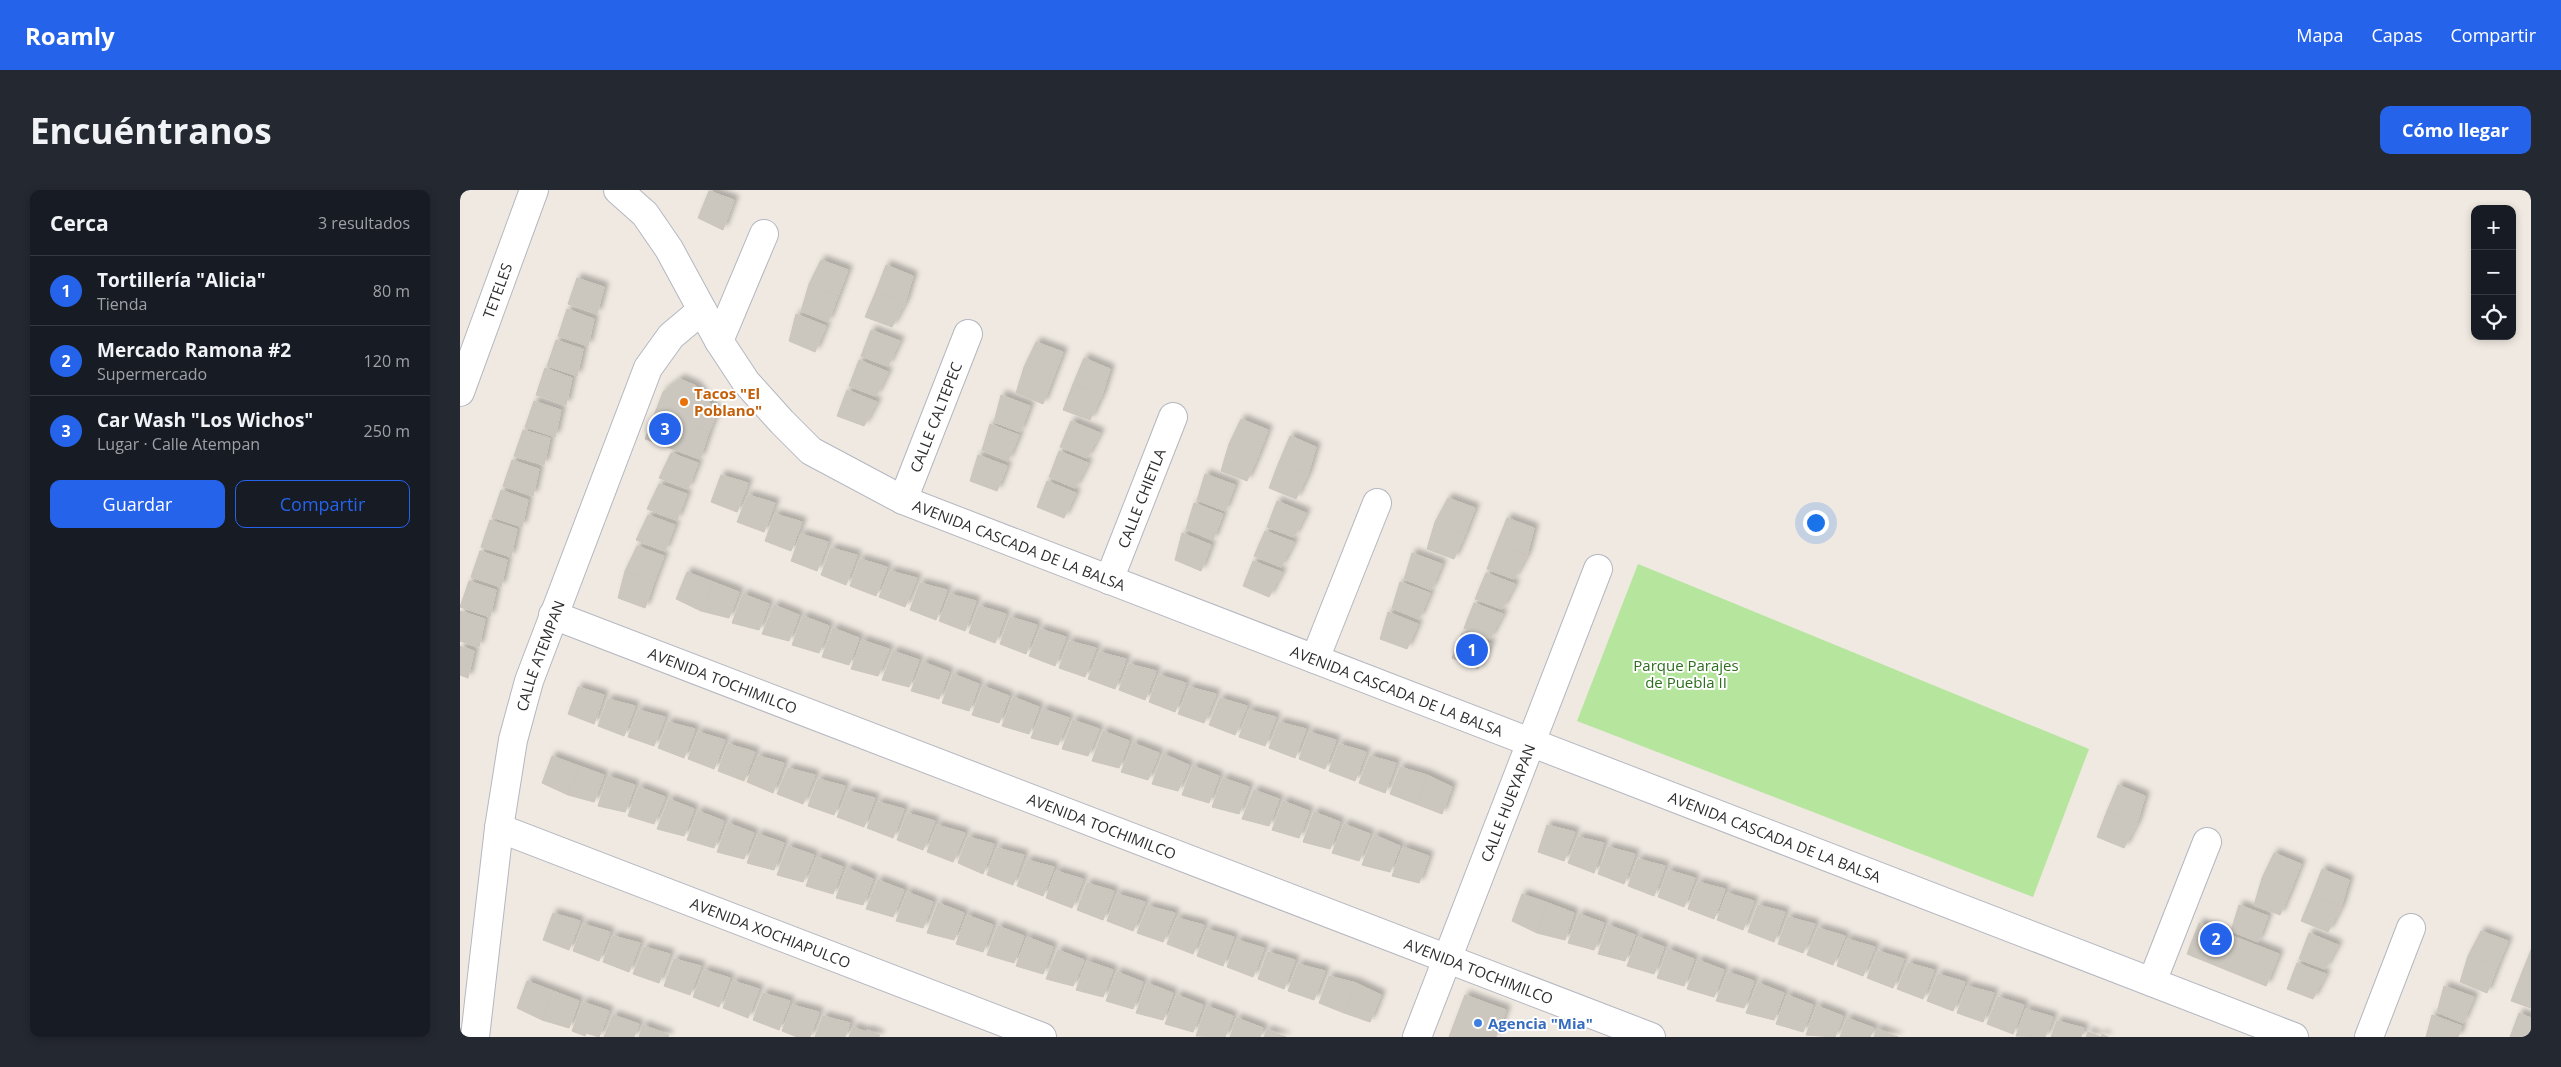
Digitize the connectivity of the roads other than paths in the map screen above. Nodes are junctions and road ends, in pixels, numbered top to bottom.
1 (534, 190) edge
2 (618, 190) edge
3 (764, 234) dead end
4 (702, 310) junction
5 (968, 334) dead end
6 (719, 342) junction
7 (460, 392) edge
8 (1173, 417) dead end
9 (903, 500) junction
10 (1376, 503) dead end
11 (1598, 569) dead end
12 (1109, 580) junction
13 (553, 615) junction
14 (1316, 659) junction
15 (1530, 742) junction
16 (499, 828) junction
17 (2207, 842) dead end
18 (2411, 928) dead end
19 (1446, 959) junction
20 (2152, 982) junction
21 (475, 1037) edge
22 (1042, 1037) edge
23 (1417, 1037) edge
24 (1651, 1037) edge
25 (2294, 1037) edge
26 (2369, 1037) edge

1 - 7 street, TETELES
2 - 4 street, AVENIDA CASCADA DE LA BALSA
3 - 6 street
4 - 6 street, AVENIDA CASCADA DE LA BALSA
4 - 13 street, CALLE ATEMPAN
5 - 9 street, CALLE CALTEPEC
6 - 9 street, AVENIDA CASCADA DE LA BALSA
8 - 12 street, CALLE CHIETLA
9 - 12 street, AVENIDA CASCADA DE LA BALSA
10 - 14 street
11 - 15 street, CALLE HUEYAPAN
12 - 14 street, AVENIDA CASCADA DE LA BALSA
13 - 16 street, CALLE ATEMPAN
13 - 19 street, AVENIDA TOCHIMILCO
14 - 15 street, AVENIDA CASCADA DE LA BALSA
15 - 19 street, CALLE HUEYAPAN
15 - 20 street, AVENIDA CASCADA DE LA BALSA
16 - 21 street, CALLE ATEMPAN
16 - 22 street, AVENIDA XOCHIAPULCO
17 - 20 street
18 - 26 street
19 - 23 street, CALLE HUEYAPAN
19 - 24 street, AVENIDA TOCHIMILCO
20 - 25 street, AVENIDA CASCADA DE LA BALSA

